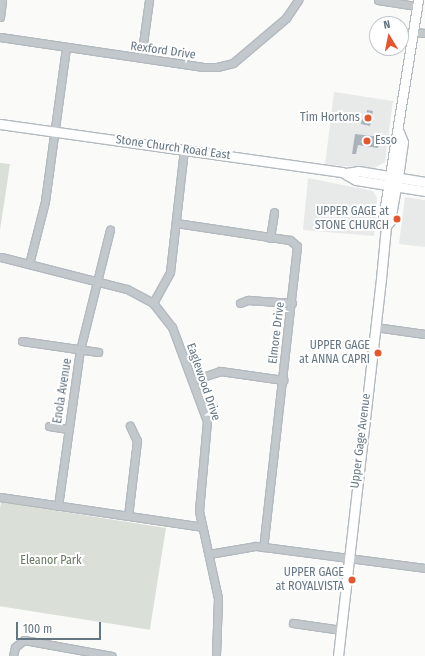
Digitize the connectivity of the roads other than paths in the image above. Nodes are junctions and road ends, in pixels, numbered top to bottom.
1 (2, 0) edge
2 (149, 0) edge
3 (298, 0) edge
4 (378, 0) edge
5 (417, 3) edge
6 (0, 17) edge
7 (413, 32) junction
8 (425, 33) edge
9 (0, 37) edge
10 (66, 47) junction
11 (141, 58) junction
12 (0, 124) edge
13 (56, 132) junction
14 (184, 150) junction
15 (393, 181) junction
16 (425, 182) edge
17 (425, 191) edge
18 (274, 212) dead end
19 (176, 223) junction
20 (110, 230) dead end
21 (270, 238) junction
22 (1, 257) dead end
23 (29, 264) junction
24 (98, 281) junction
25 (153, 303) junction
26 (240, 303) dead end
27 (292, 303) junction
28 (375, 327) junction
29 (425, 334) edge
30 (22, 341) dead end
31 (80, 350) junction
32 (98, 352) dead end
33 (193, 380) junction
34 (283, 380) junction
35 (49, 426) dead end
36 (130, 426) dead end
37 (68, 429) junction
38 (0, 497) edge
39 (58, 506) junction
40 (128, 516) junction
41 (202, 527) junction
42 (263, 547) junction
43 (209, 554) junction
44 (348, 558) junction
45 (425, 568) edge
46 (293, 623) dead end
47 (341, 630) junction
48 (13, 656) edge
49 (112, 656) edge
50 (216, 656) edge
51 (338, 656) edge

1 - 6 street
2 - 11 street
3 - 11 street, Rexford Drive
4 - 5 street
5 - 7 main road, Upper Gage Avenue
7 - 8 street
7 - 15 main road, Upper Gage Avenue
9 - 10 street, Rexford Drive
10 - 11 street, Rexford Drive
10 - 13 street
12 - 13 main road, Stone Church Road East
13 - 14 main road, Stone Church Road East
13 - 23 street
14 - 15 main road, Stone Church Road East
14 - 19 street
15 - 16 main road, Stone Church Road East
15 - 17 main road, Stone Church Road East
15 - 28 main road, Upper Gage Avenue
18 - 21 street
19 - 21 street, Elmore Drive
19 - 25 street
20 - 24 street, Enola Avenue
21 - 27 street, Elmore Drive
22 - 23 street, Eaglewood Drive
23 - 24 street, Eaglewood Drive
24 - 25 street, Eaglewood Drive
24 - 31 street, Enola Avenue
25 - 33 street, Eaglewood Drive
26 - 27 street
27 - 34 street, Elmore Drive
28 - 29 street
28 - 44 main road, Upper Gage Avenue
30 - 31 street
31 - 32 street
31 - 37 street, Enola Avenue
33 - 34 street
33 - 41 street, Eaglewood Drive
34 - 42 street, Elmore Drive
35 - 37 street
36 - 40 street
37 - 39 street, Enola Avenue
38 - 39 street
39 - 40 street
40 - 41 street
41 - 43 street, Eaglewood Drive
42 - 43 street
42 - 44 street
43 - 50 street, Eaglewood Drive
44 - 45 street
44 - 47 main road, Upper Gage Avenue
46 - 47 street
47 - 51 main road, Upper Gage Avenue
48 - 49 street

